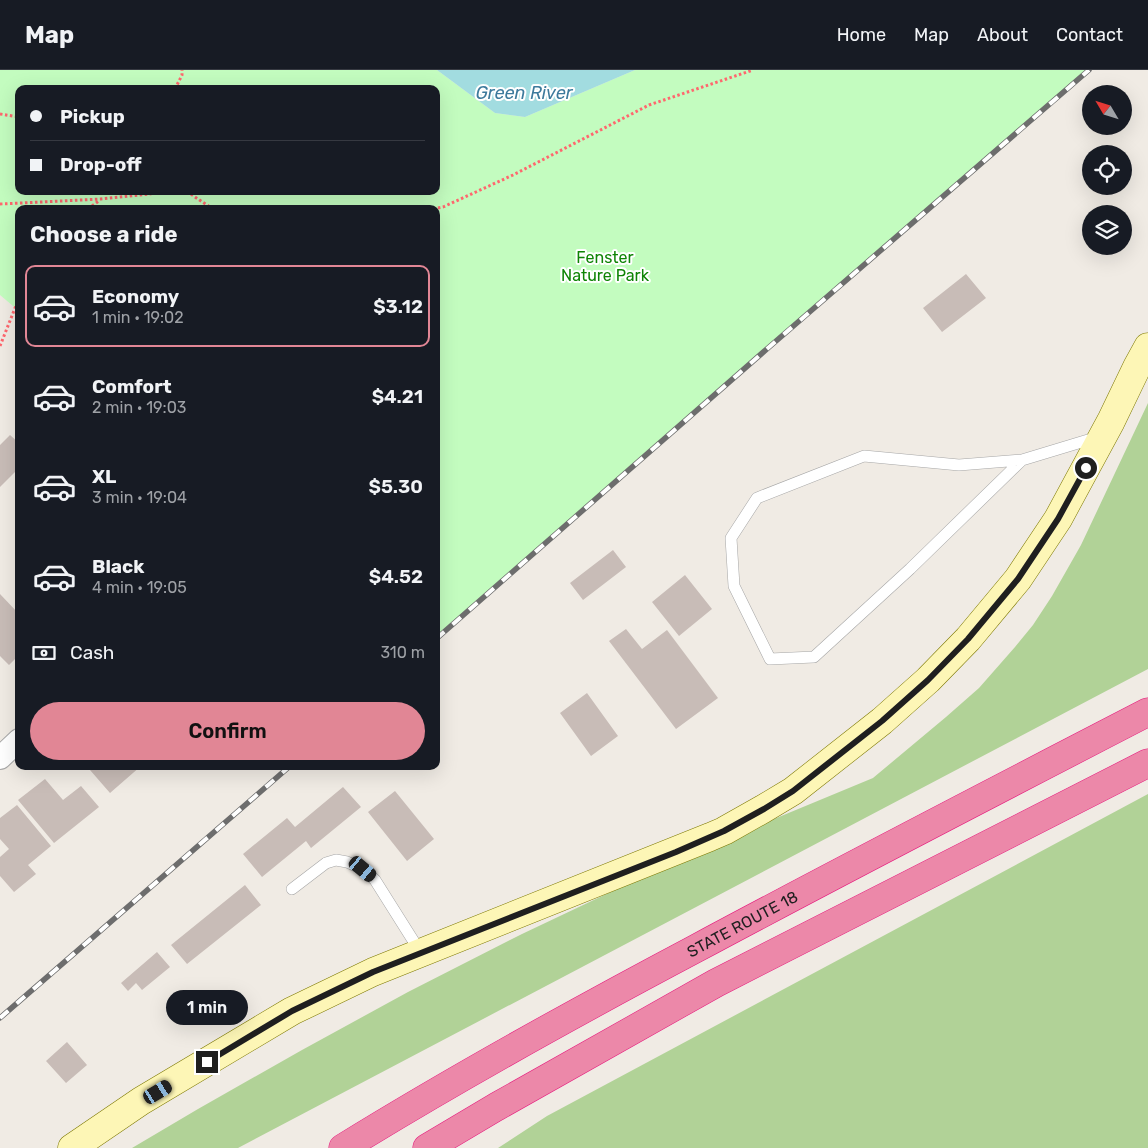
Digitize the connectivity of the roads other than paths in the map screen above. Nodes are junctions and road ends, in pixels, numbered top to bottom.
1 (1148, 347) edge
2 (1102, 436) junction
3 (1022, 460) junction
4 (1148, 712) edge
5 (15, 744) edge
6 (0, 758) edge
7 (1148, 763) edge
8 (292, 889) dead end
9 (421, 953) junction
10 (72, 1148) edge
11 (343, 1148) edge
12 (427, 1148) edge

1 - 2 main road
2 - 3 lane
2 - 9 main road
3 - 3 lane
4 - 11 highway, STATE ROUTE 18
5 - 6 street
7 - 12 highway
8 - 9 lane
9 - 10 main road

